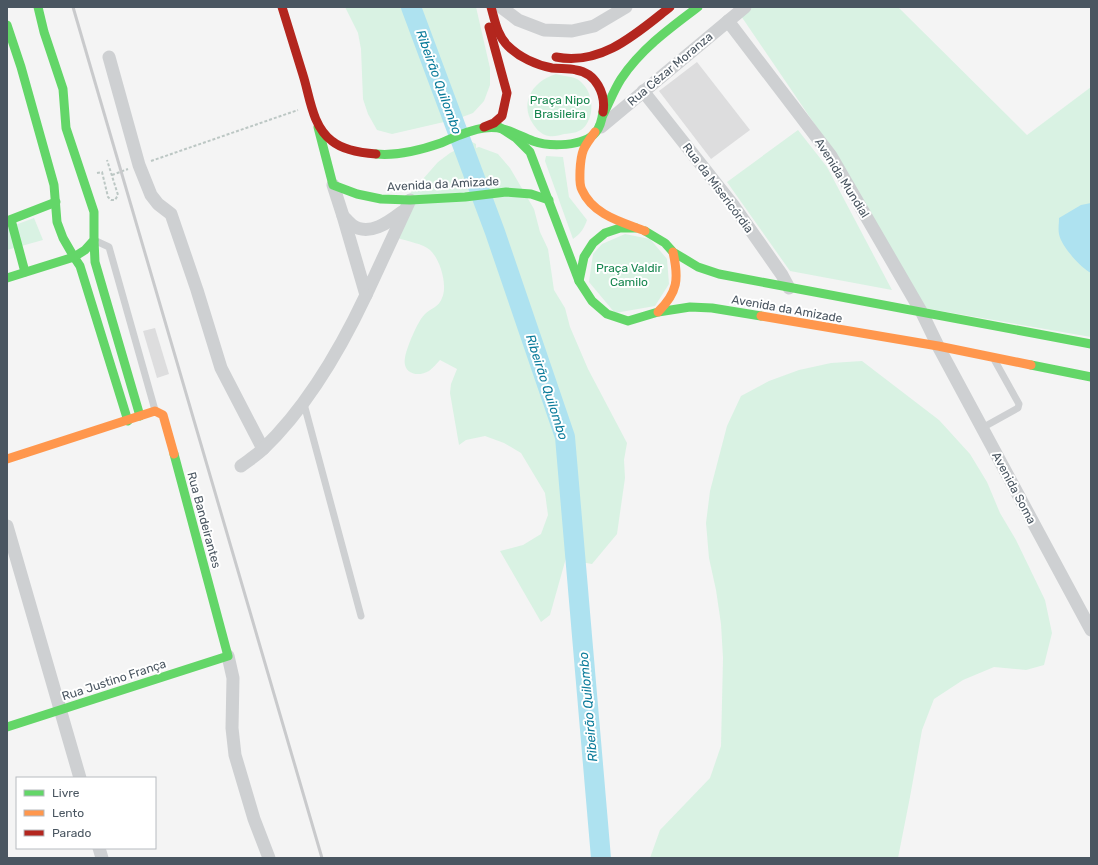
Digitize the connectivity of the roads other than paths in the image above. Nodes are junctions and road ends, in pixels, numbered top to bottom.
1 (38, 7) edge
2 (282, 7) edge
3 (486, 7) edge
4 (491, 7) edge
5 (501, 7) edge
6 (626, 7) edge
7 (670, 7) edge
8 (698, 7) edge
9 (745, 7) edge
10 (728, 21) junction
11 (7, 25) edge
12 (44, 32) junction
13 (510, 33) dead end
14 (15, 50) junction
15 (550, 56) dead end
16 (109, 57) dead end
17 (45, 61) dead end
18 (28, 67) dead end
19 (643, 92) junction
20 (602, 117) junction
21 (317, 122) junction
22 (484, 127) junction
23 (499, 127) junction
24 (595, 132) junction
25 (333, 185) junction
26 (410, 200) junction
27 (549, 200) junction
28 (56, 202) junction
29 (403, 212) junction
30 (343, 216) junction
31 (9, 221) edge
32 (636, 228) junction
33 (94, 240) junction
34 (673, 252) junction
35 (74, 257) junction
36 (25, 272) junction
37 (7, 278) edge
38 (579, 281) junction
39 (789, 288) junction
40 (366, 295) junction
41 (658, 312) junction
42 (922, 313) junction
43 (1091, 344) edge
44 (938, 346) junction
45 (993, 358) junction
46 (1087, 377) edge
47 (1091, 390) edge
48 (304, 404) junction
49 (155, 411) junction
50 (140, 416) junction
51 (128, 421) junction
52 (982, 428) junction
53 (263, 450) junction
54 (7, 459) edge
55 (241, 466) dead end
56 (7, 526) edge
57 (361, 616) dead end
58 (1091, 630) edge
59 (228, 656) junction
60 (60, 710) junction
61 (7, 727) edge
62 (80, 777) edge
63 (269, 858) edge

1 - 12 main road
2 - 21 main road
3 - 22 main road
4 - 13 main road
4 - 20 main road
5 - 6 street
7 - 15 main road
8 - 20 main road, Avenida da Amizade
9 - 10 street, Rua Cézar Moranza
10 - 19 street, Rua Cézar Moranza
10 - 42 street, Avenida Mundial
11 - 14 main road
12 - 17 main road
12 - 33 main road
14 - 18 main road
14 - 28 main road
16 - 53 street
19 - 24 street, Rua Cézar Moranza
19 - 39 street, Rua da Misericórdia
20 - 24 main road, Avenida da Amizade
21 - 22 main road
21 - 25 main road
22 - 23 main road
23 - 24 main road
23 - 27 main road, Avenida da Amizade
24 - 32 main road, Avenida da Amizade
25 - 26 main road, Avenida da Amizade
25 - 30 street
26 - 27 main road, Avenida da Amizade
26 - 29 street
27 - 38 main road, Avenida da Amizade
28 - 31 main road
28 - 35 main road
29 - 30 street
29 - 40 street
30 - 40 street
31 - 36 main road
32 - 34 main road, Avenida da Amizade
32 - 38 main road
33 - 35 main road
33 - 49 lane
33 - 50 main road
34 - 39 main road, Avenida da Amizade
34 - 41 main road
35 - 36 main road
35 - 51 main road
36 - 37 main road
38 - 41 main road, Avenida da Amizade
39 - 42 main road, Avenida da Amizade
40 - 48 street
41 - 44 main road, Avenida da Amizade
42 - 43 main road, Avenida da Amizade
42 - 44 street, Avenida Mundial
44 - 45 main road, Avenida da Amizade
44 - 52 street, Avenida Soma
45 - 46 main road, Avenida da Amizade
45 - 52 lane
46 - 47 street
48 - 53 street
48 - 57 lane
49 - 50 main road
49 - 59 main road, Rua Bandeirantes
50 - 51 main road
51 - 54 main road
52 - 58 street, Avenida Soma
53 - 55 street
56 - 60 street
59 - 60 main road, Rua Justino França
59 - 63 street
60 - 61 main road, Rua Justino França
60 - 62 street

